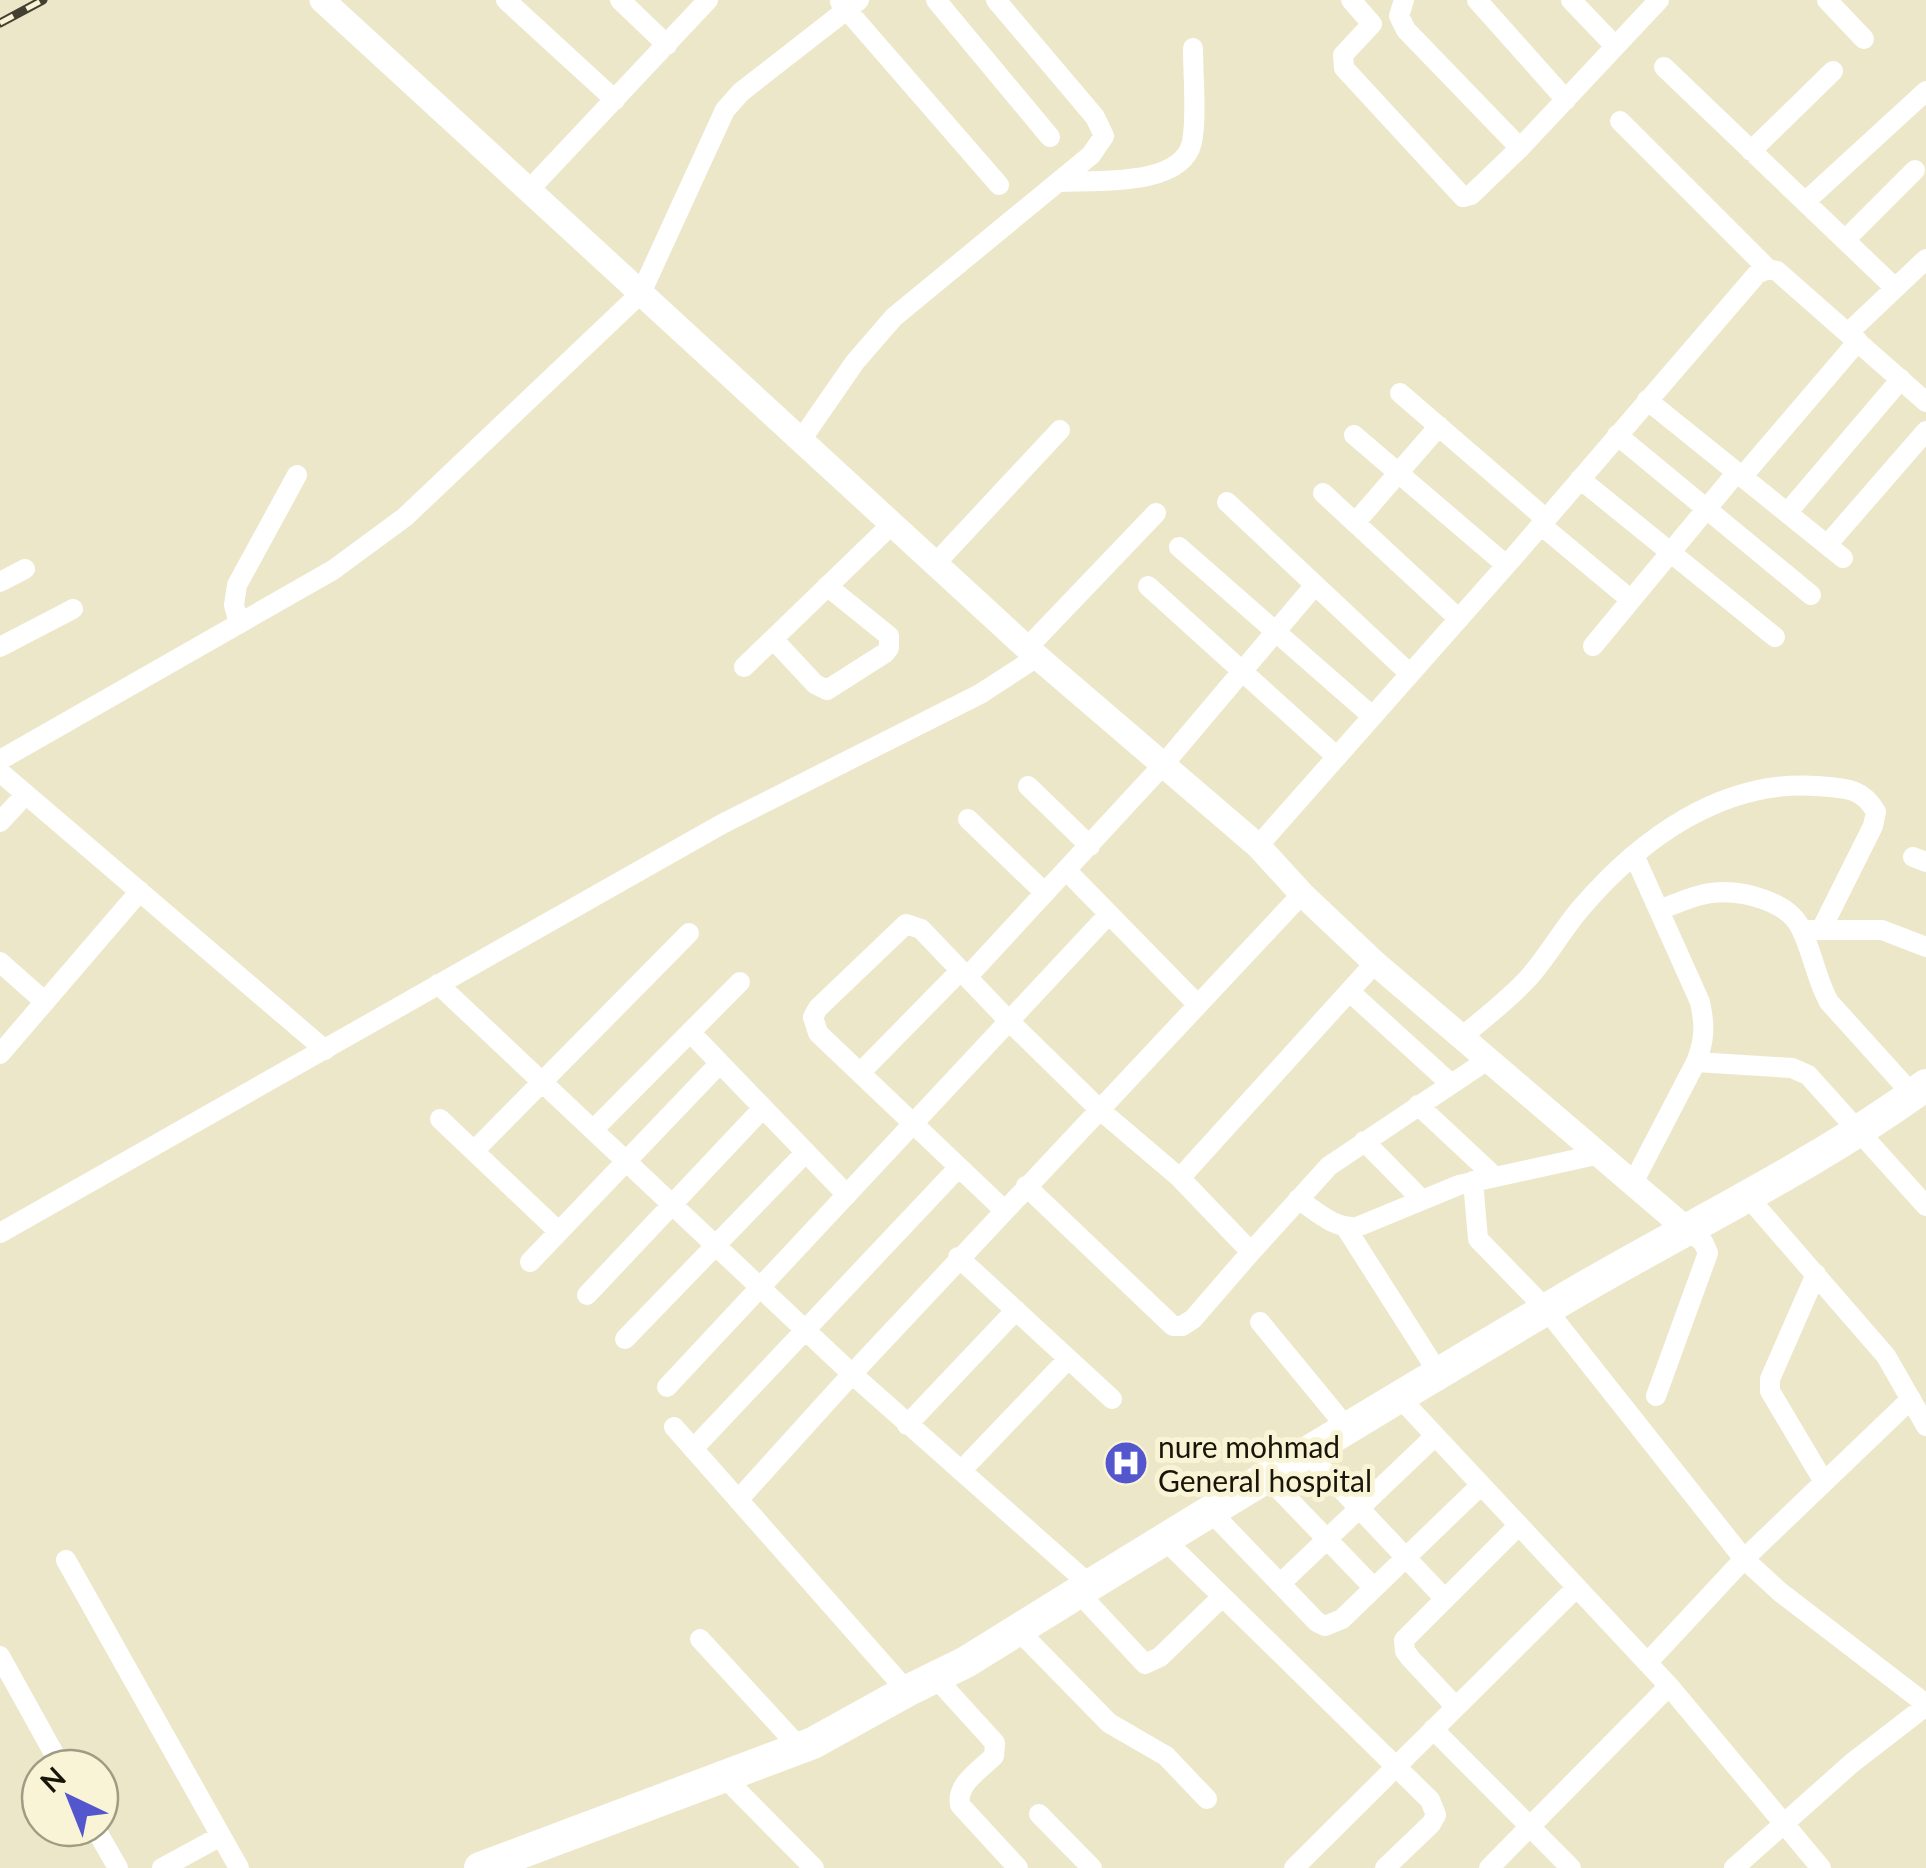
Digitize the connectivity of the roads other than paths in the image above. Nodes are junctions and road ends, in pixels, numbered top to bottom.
1 (322, 0) edge
2 (506, 0) edge
3 (620, 0) edge
4 (708, 0) edge
5 (936, 0) edge
6 (996, 0) edge
7 (1352, 0) edge
8 (1404, 0) edge
9 (1477, 0) edge
10 (1570, 0) edge
11 (1659, 0) edge
12 (1827, 0) edge
13 (848, 3) edge
14 (1864, 39) dead end
15 (667, 45) junction
16 (1615, 46) junction
17 (1193, 48) dead end
18 (1664, 67) dead end
19 (1832, 71) dead end
20 (1926, 91) edge
21 (615, 100) junction
22 (1566, 100) junction
23 (1620, 120) dead end
24 (1050, 137) dead end
25 (1520, 148) junction
26 (1751, 151) junction
27 (1915, 170) dead end
28 (1059, 182) junction
29 (999, 185) dead end
30 (529, 190) junction
31 (1804, 202) junction
32 (1845, 240) junction
33 (1926, 259) edge
34 (1768, 269) junction
35 (1895, 288) junction
36 (640, 293) junction
37 (1854, 336) junction
38 (1901, 379) junction
39 (1400, 394) dead end
40 (1647, 400) junction
41 (1926, 402) edge
42 (1439, 426) junction
43 (1060, 430) dead end
44 (1926, 431) edge
45 (1354, 435) dead end
46 (1617, 435) junction
47 (801, 440) junction
48 (1398, 473) junction
49 (1739, 474) junction
50 (297, 475) dead end
51 (1580, 478) junction
52 (1323, 493) dead end
53 (1226, 502) dead end
54 (1707, 507) junction
55 (1156, 513) dead end
56 (1787, 513) junction
57 (1543, 522) junction
58 (1355, 523) junction
59 (892, 524) junction
60 (1179, 547) dead end
61 (1671, 551) junction
62 (935, 564) junction
63 (1506, 565) junction
64 (25, 569) dead end
65 (0, 582) edge
66 (1315, 585) junction
67 (827, 586) junction
68 (1148, 586) dead end
69 (1811, 595) dead end
70 (1631, 600) junction
71 (74, 609) dead end
72 (1459, 619) junction
73 (239, 624) junction
74 (1275, 632) junction
75 (1776, 637) dead end
76 (772, 639) junction
77 (0, 646) edge
78 (1593, 646) dead end
79 (1032, 653) junction
80 (744, 667) dead end
81 (1242, 671) junction
82 (1410, 674) junction
83 (1372, 716) junction
84 (1336, 757) junction
85 (0, 760) edge
86 (1163, 765) junction
87 (0, 772) edge
88 (1028, 786) dead end
89 (26, 794) junction
90 (968, 819) dead end
91 (0, 822) edge
92 (1090, 846) junction
93 (1258, 846) junction
94 (1634, 855) junction
95 (1066, 870) junction
96 (140, 891) junction
97 (1045, 894) junction
98 (1302, 894) junction
99 (1659, 910) junction
100 (1109, 914) junction
101 (1811, 930) junction
102 (689, 933) dead end
103 (1926, 946) edge
104 (0, 962) edge
105 (1375, 963) junction
106 (964, 973) junction
107 (740, 982) dead end
108 (438, 984) junction
109 (1350, 992) junction
110 (45, 1002) junction
111 (1198, 1006) junction
112 (1009, 1021) junction
113 (690, 1032) junction
114 (1462, 1036) junction
115 (325, 1050) junction
116 (0, 1054) edge
117 (1489, 1059) junction
118 (1696, 1062) junction
119 (720, 1063) junction
120 (860, 1073) junction
121 (542, 1082) junction
122 (1451, 1084) junction
123 (1920, 1090) edge
124 (1418, 1105) junction
125 (763, 1108) junction
126 (1100, 1110) junction
127 (440, 1119) dead end
128 (913, 1124) junction
129 (593, 1130) junction
130 (1856, 1130) junction
131 (1364, 1141) junction
132 (474, 1151) junction
133 (806, 1152) junction
134 (1600, 1154) junction
135 (626, 1161) junction
136 (959, 1167) junction
137 (1180, 1178) junction
138 (1483, 1178) junction
139 (1633, 1183) junction
140 (1026, 1186) junction
141 (847, 1194) junction
142 (1748, 1197) junction
143 (1298, 1199) junction
144 (1422, 1199) junction
145 (673, 1204) junction
146 (1926, 1206) edge
147 (1004, 1210) junction
148 (1346, 1228) junction
149 (1685, 1228) junction
150 (558, 1232) junction
151 (0, 1233) edge
152 (716, 1245) junction
153 (1251, 1252) junction
154 (958, 1257) junction
155 (530, 1262) dead end
156 (1816, 1274) junction
157 (761, 1287) junction
158 (588, 1295) dead end
159 (1016, 1310) junction
160 (1546, 1310) junction
161 (1260, 1322) dead end
162 (805, 1330) junction
163 (624, 1339) dead end
164 (1068, 1359) junction
165 (852, 1374) junction
166 (1439, 1374) junction
167 (667, 1388) dead end
168 (1656, 1396) dead end
169 (1400, 1398) junction
170 (1112, 1399) dead end
171 (1920, 1410) edge
172 (908, 1425) junction
173 (674, 1427) dead end
174 (1348, 1429) junction
175 (1435, 1436) junction
176 (693, 1449) junction
177 (1308, 1454) junction
178 (961, 1471) junction
179 (1268, 1478) junction
180 (1824, 1482) junction
181 (1480, 1486) junction
182 (738, 1500) junction
183 (1360, 1508) junction
184 (1211, 1512) junction
185 (1519, 1525) junction
186 (1327, 1539) junction
187 (1165, 1540) junction
188 (1404, 1556) junction
189 (1744, 1559) junction
190 (66, 1560) dead end
191 (1280, 1584) junction
192 (1084, 1588) junction
193 (1374, 1588) junction
194 (1577, 1588) junction
195 (1222, 1597) junction
196 (1444, 1598) junction
197 (1018, 1630) junction
198 (700, 1639) dead end
199 (0, 1656) edge
200 (1647, 1662) junction
201 (921, 1684) junction
202 (1669, 1686) junction
203 (1926, 1705) edge
204 (1456, 1707) junction
205 (1433, 1729) junction
206 (51, 1748) edge
207 (800, 1748) junction
208 (1395, 1768) junction
209 (723, 1776) junction
210 (1207, 1800) dead end
211 (1039, 1814) dead end
212 (1783, 1825) junction
213 (1530, 1827) junction
214 (221, 1836) junction
215 (162, 1868) edge
216 (240, 1868) edge
217 (480, 1868) edge
218 (814, 1868) edge
219 (1018, 1868) edge
220 (1092, 1868) edge
221 (1294, 1868) edge
222 (1384, 1868) edge
223 (1489, 1868) edge
224 (1571, 1868) edge
225 (1734, 1868) edge
226 (1821, 1868) edge

1 - 30 street
2 - 21 street
3 - 15 street
4 - 15 street
5 - 24 street
6 - 28 street
7 - 25 street
8 - 25 street
9 - 22 street
10 - 16 street
11 - 16 street
12 - 14 street
13 - 29 street
13 - 36 street
15 - 21 street
16 - 22 street
17 - 28 street
18 - 26 street
19 - 26 street
20 - 31 street
21 - 30 street
22 - 25 street
23 - 34 street
26 - 31 street
27 - 32 street
28 - 47 street
30 - 36 street
31 - 32 street
32 - 35 street
33 - 35 street
34 - 37 street
34 - 40 street
35 - 37 street
36 - 47 street
36 - 73 street
37 - 38 street
37 - 49 street
38 - 41 street
38 - 56 street
39 - 42 street
40 - 46 street
40 - 49 street
42 - 48 street
42 - 57 street
43 - 62 street
44 - 56 street
45 - 48 street
46 - 51 street
46 - 54 street
47 - 59 street
48 - 58 street
48 - 63 street
49 - 54 street
49 - 56 street
50 - 73 street
51 - 57 street
51 - 61 street
52 - 58 street
53 - 66 street
54 - 61 street
54 - 69 street
55 - 79 street
57 - 63 street
57 - 70 street
58 - 72 street
59 - 62 street
59 - 67 street
60 - 74 street
61 - 70 street
61 - 75 street
62 - 79 street
63 - 72 street
64 - 65 street
66 - 74 street
66 - 82 street
67 - 76 street
67 - 76 street
68 - 81 street
70 - 78 street
71 - 77 street
72 - 82 street
73 - 85 street
74 - 81 street
74 - 83 street
76 - 80 street
79 - 86 street
79 - 108 street
81 - 84 street
81 - 86 street
82 - 83 street
83 - 84 street
84 - 93 street
86 - 92 street
86 - 93 street
87 - 89 street
88 - 92 street
89 - 91 street
89 - 96 street
90 - 97 street
92 - 95 street
93 - 98 street
94 - 99 street
94 - 101 street
94 - 114 street
95 - 97 street
95 - 100 street
96 - 110 street
96 - 115 street
97 - 106 street
98 - 105 street
98 - 111 street
99 - 101 street
99 - 118 street
100 - 111 street
100 - 112 street
101 - 103 street
101 - 123 street
102 - 121 street
104 - 110 street
105 - 109 street
105 - 114 street
106 - 112 street
106 - 120 street
106 - 120 street
107 - 113 street
108 - 115 street
108 - 121 street
109 - 122 street
109 - 137 street
110 - 116 street
111 - 126 street
112 - 126 street
112 - 128 street
113 - 119 street
113 - 129 street
114 - 117 street
115 - 151 street
117 - 122 street
117 - 134 street
118 - 130 street
118 - 139 street
119 - 125 street
119 - 135 street
120 - 128 street
121 - 129 street
121 - 132 street
122 - 124 street
123 - 130 main road
124 - 131 street
124 - 138 street
125 - 133 street
125 - 145 street
126 - 137 street
126 - 140 street
127 - 132 street
128 - 136 street
128 - 141 street
129 - 135 street
130 - 142 main road
130 - 146 street
131 - 143 street
131 - 144 street
132 - 150 street
133 - 141 street
133 - 152 street
134 - 138 street
134 - 139 street
135 - 145 street
135 - 150 street
136 - 147 street
136 - 162 street
137 - 153 street
138 - 144 street
138 - 160 street
139 - 149 street
140 - 147 street
140 - 153 street
141 - 157 street
142 - 149 main road
142 - 156 street
143 - 148 street
143 - 153 street
144 - 148 street
145 - 152 street
145 - 158 street
147 - 154 street
148 - 166 street
149 - 160 main road
149 - 168 street
150 - 155 street
152 - 157 street
152 - 163 street
154 - 159 street
154 - 165 street
156 - 171 street
156 - 180 street
157 - 162 street
157 - 167 street
159 - 164 street
159 - 172 street
160 - 166 main road
160 - 189 street
161 - 174 street
162 - 165 street
162 - 176 street
164 - 170 street
164 - 178 street
165 - 172 street
165 - 182 street
166 - 169 main road
169 - 174 main road
169 - 175 street
171 - 180 street
172 - 178 street
173 - 176 street
174 - 177 main road
175 - 181 street
175 - 183 street
176 - 182 street
177 - 179 main road
177 - 183 street
178 - 192 street
179 - 184 main road
179 - 186 street
180 - 189 street
181 - 185 street
181 - 188 street
182 - 201 street
183 - 186 street
183 - 188 street
184 - 187 main road
184 - 191 street
185 - 194 street
185 - 196 street
186 - 191 street
186 - 193 street
187 - 192 main road
187 - 195 street
188 - 193 street
188 - 196 street
189 - 200 street
189 - 203 street
190 - 214 street
191 - 193 street
192 - 195 street
192 - 197 main road
194 - 200 street
194 - 204 street
195 - 208 street
196 - 204 street
197 - 201 main road
197 - 210 street
198 - 207 street
199 - 206 street
200 - 202 street
201 - 207 main road
201 - 219 street
202 - 212 street
202 - 213 street
203 - 212 street
204 - 205 street
205 - 208 street
205 - 213 street
207 - 209 main road
208 - 221 street
208 - 222 street
209 - 217 main road
209 - 218 street
211 - 220 street
212 - 225 street
212 - 226 street
213 - 223 street
213 - 224 street
214 - 215 street
214 - 216 street

